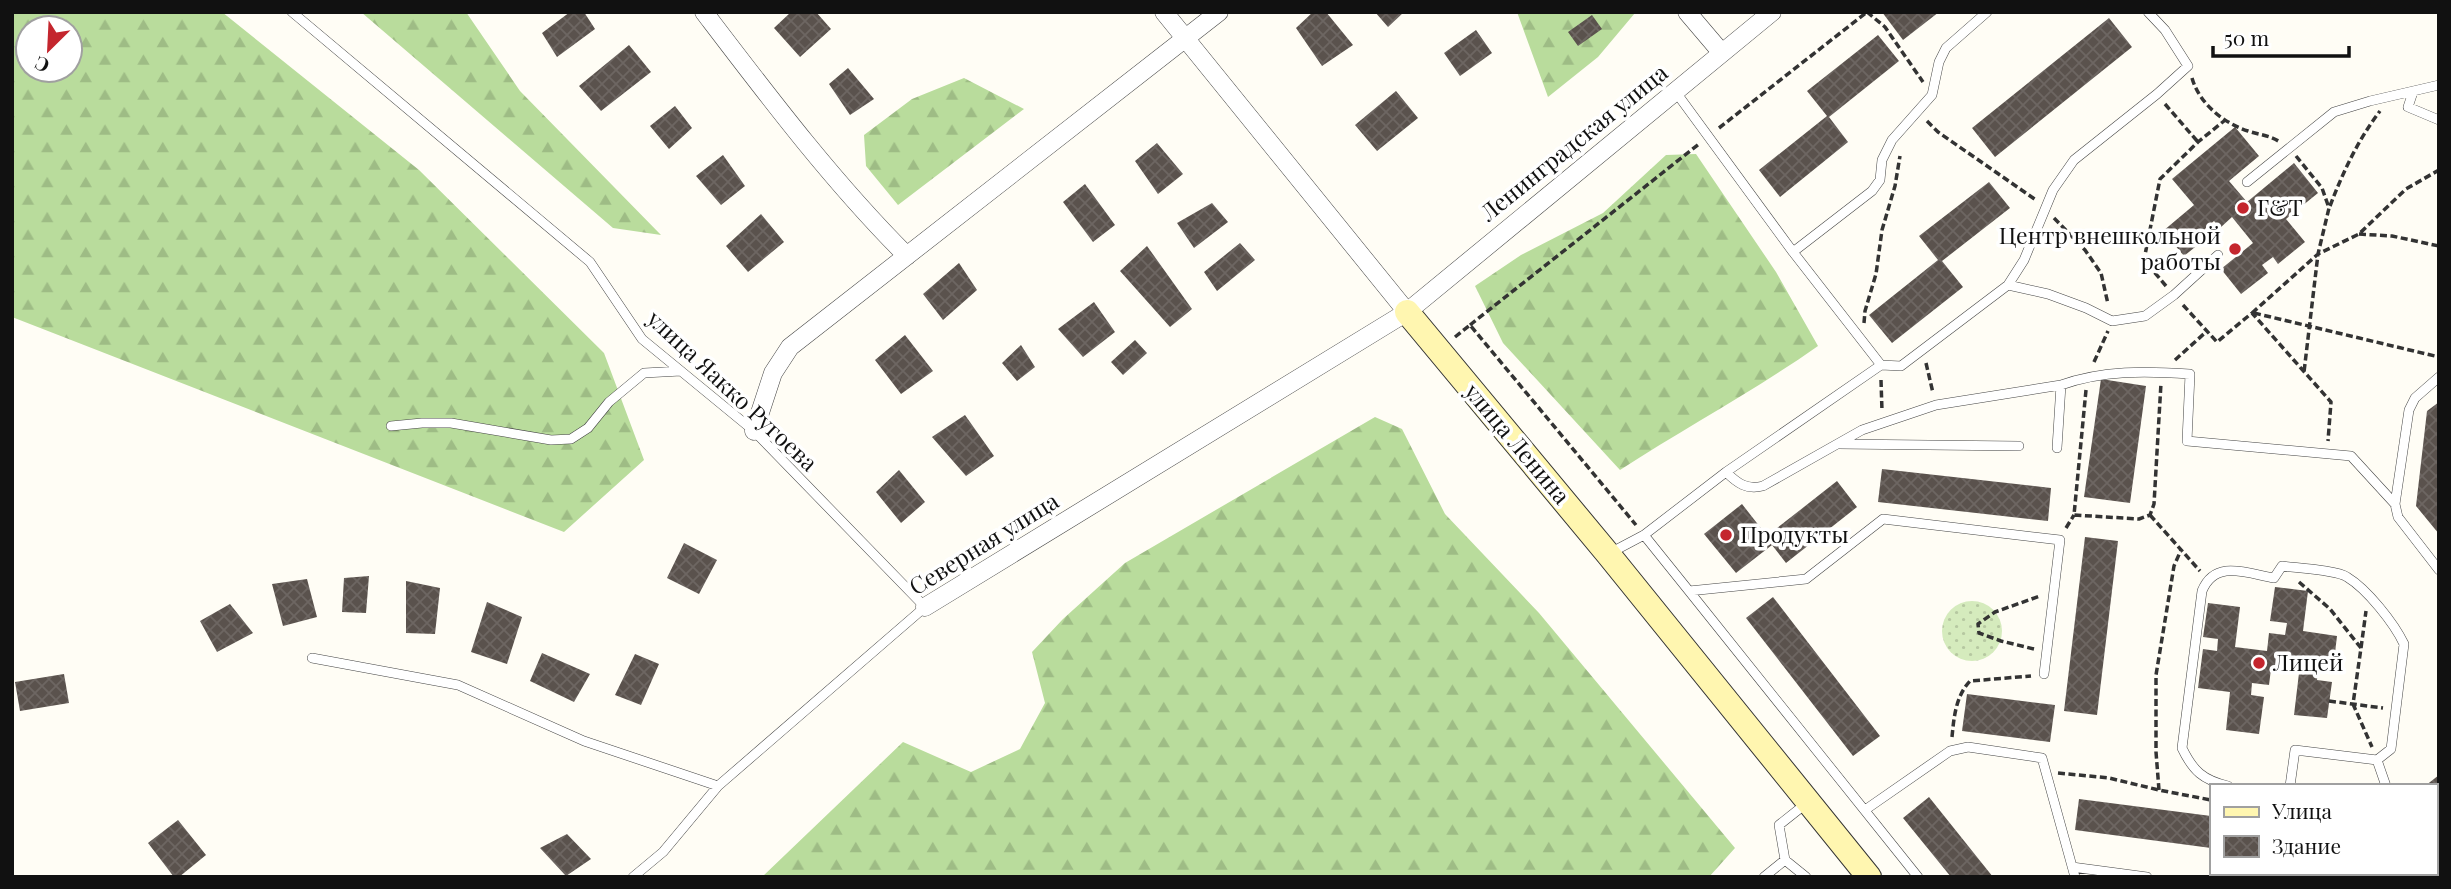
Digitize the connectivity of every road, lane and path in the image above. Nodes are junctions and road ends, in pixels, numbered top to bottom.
1 (292, 12) edge
2 (704, 12) edge
3 (1164, 12) edge
4 (1219, 12) edge
5 (1687, 12) edge
6 (1772, 12) edge
7 (1867, 12) edge
8 (1987, 12) edge
9 (2148, 12) edge
10 (1185, 39) junction
11 (1721, 52) junction
12 (2188, 66) junction
13 (2439, 85) edge
14 (1675, 91) junction
15 (2413, 92) junction
16 (2157, 94) junction
17 (1932, 95) junction
18 (2391, 97) junction
19 (1918, 112) junction
20 (2439, 120) edge
21 (2224, 121) junction
22 (1905, 127) junction
23 (1708, 136) junction
24 (2198, 142) junction
25 (2288, 147) junction
26 (2439, 170) edge
27 (2247, 182) dead end
28 (2046, 208) junction
29 (2329, 208) junction
30 (2359, 234) junction
31 (2439, 246) edge
32 (1793, 252) junction
33 (2318, 254) junction
34 (907, 256) junction
35 (2218, 256) dead end
36 (2008, 285) junction
37 (2174, 295) junction
38 (1407, 312) junction
39 (2252, 313) junction
40 (2112, 321) junction
41 (1470, 325) junction
42 (2310, 327) junction
43 (2207, 331) junction
44 (1863, 342) junction
45 (1439, 349) junction
46 (1922, 350) junction
47 (2439, 357) edge
48 (1881, 365) junction
49 (681, 371) junction
50 (2162, 372) junction
51 (2305, 372) junction
52 (2088, 376) junction
53 (2439, 377) edge
54 (2060, 385) junction
55 (1936, 405) junction
56 (1883, 423) junction
57 (391, 426) dead end
58 (754, 431) junction
59 (1837, 444) junction
60 (2019, 446) dead end
61 (2057, 448) dead end
62 (2327, 454) junction
63 (1726, 472) junction
64 (2395, 504) junction
65 (2150, 515) junction
66 (1644, 535) junction
67 (2181, 550) junction
68 (1608, 554) junction
69 (2281, 566) junction
70 (2439, 570) edge
71 (2207, 578) junction
72 (1689, 591) junction
73 (2053, 593) junction
74 (2368, 596) junction
75 (925, 607) junction
76 (2361, 648) junction
77 (2046, 652) junction
78 (312, 658) dead end
79 (2044, 674) joint
80 (2329, 701) dead end
81 (2353, 704) junction
82 (2395, 709) junction
83 (1950, 751) junction
84 (2377, 760) junction
85 (2046, 772) junction
86 (2220, 784) edge
87 (2290, 784) edge
88 (2385, 784) edge
89 (718, 786) junction
90 (2159, 790) junction
91 (2210, 800) edge
92 (1809, 801) junction
93 (1865, 810) junction
94 (1785, 860) junction
95 (2074, 872) edge
96 (633, 877) edge
97 (1764, 877) edge
98 (1806, 877) edge
99 (1868, 877) edge
100 (1918, 877) edge
101 (2147, 877) edge

1 - 49 lane, улица Яакко Ругоева
2 - 34 street
3 - 10 street, улица Ленина
4 - 10 street
5 - 11 street
6 - 11 street, Ленинградская улица
7 - 17 path
7 - 23 path
8 - 17 lane
9 - 12 lane
10 - 34 street
10 - 38 street, улица Ленина
11 - 14 street, Ленинградская улица
12 - 16 lane
12 - 21 path
13 - 15 lane
14 - 23 lane
14 - 38 street, Ленинградская улица
15 - 18 lane
15 - 20 lane
16 - 24 path
16 - 28 lane
17 - 19 lane
18 - 25 lane
18 - 29 path
19 - 22 lane
19 - 28 path
21 - 24 path
21 - 25 path
22 - 32 lane
22 - 44 path
23 - 32 lane
23 - 41 path
24 - 37 path
25 - 27 lane
25 - 29 path
26 - 30 path
28 - 36 lane
28 - 40 path
29 - 33 path
30 - 31 path
30 - 33 path
32 - 44 lane
33 - 39 path
33 - 42 path
34 - 58 street
35 - 37 lane
36 - 40 lane
36 - 46 lane
37 - 40 lane
37 - 43 path
38 - 45 street, улица Ленина
38 - 75 street, Северная улица
39 - 42 path
39 - 43 path
39 - 51 path
40 - 52 path
41 - 45 path
41 - 66 path
42 - 47 path
42 - 51 path
43 - 50 path
44 - 48 lane
45 - 68 street, улица Ленина
46 - 48 lane
46 - 55 path
48 - 56 path
48 - 63 lane
49 - 57 lane
49 - 58 lane, улица Яакко Ругоева
50 - 52 lane
50 - 62 lane
50 - 65 path
51 - 62 path
52 - 54 lane
52 - 65 path
53 - 64 lane
54 - 55 lane
54 - 61 lane
55 - 56 lane
56 - 59 lane
58 - 75 lane, улица Яакко Ругоева
59 - 60 lane
59 - 63 lane
62 - 64 lane
63 - 66 lane
64 - 70 lane
65 - 67 path
66 - 68 lane
66 - 72 lane
67 - 71 path
67 - 90 path
68 - 92 street, улица Ленина
69 - 71 lane
69 - 74 lane
69 - 76 path
71 - 86 lane
72 - 73 lane
72 - 93 lane
73 - 77 lane
73 - 77 path
74 - 76 path
74 - 82 lane
75 - 89 lane, Северная улица
76 - 81 path
77 - 79 lane
78 - 89 lane
79 - 83 path
80 - 81 path
81 - 82 path
81 - 84 path
82 - 84 lane
83 - 85 lane
83 - 93 lane
84 - 87 lane
84 - 88 lane
85 - 90 path
85 - 95 lane
89 - 96 lane, Северная улица
90 - 91 path
92 - 94 lane
92 - 99 street, улица Ленина
93 - 100 lane
94 - 97 lane
94 - 98 lane
95 - 101 lane

